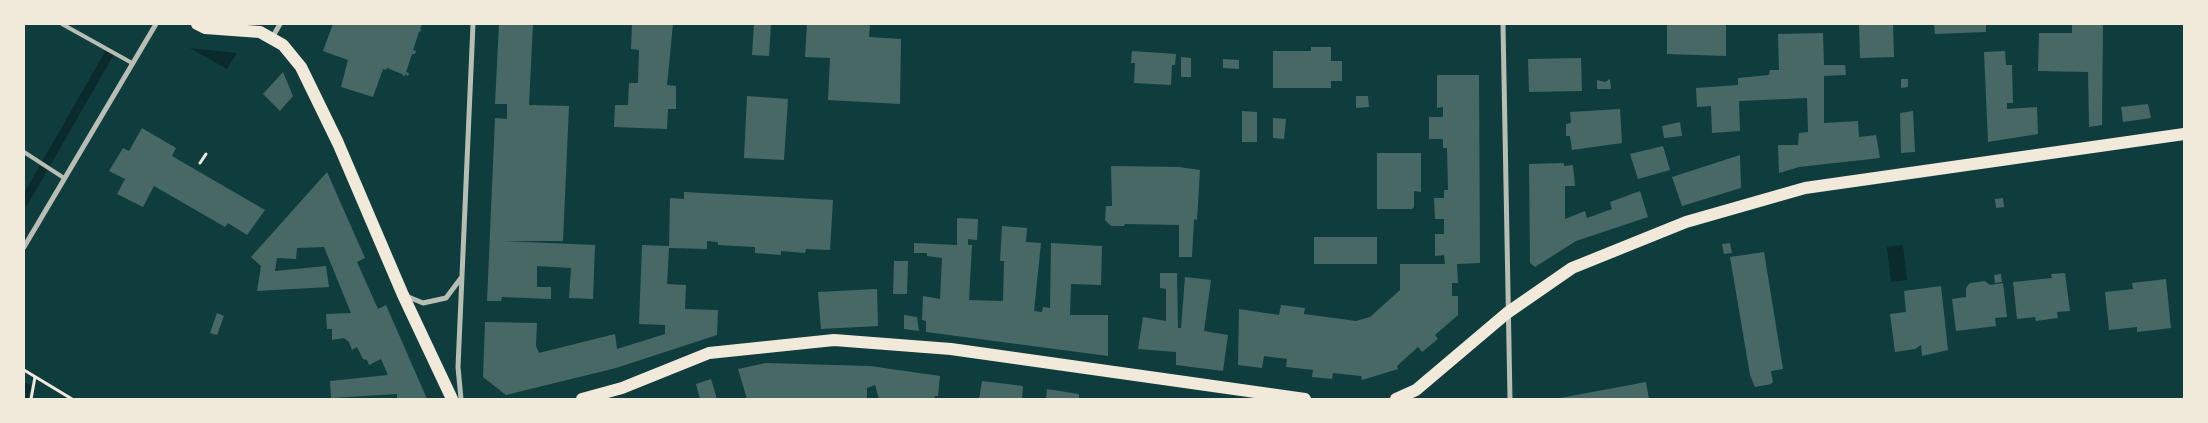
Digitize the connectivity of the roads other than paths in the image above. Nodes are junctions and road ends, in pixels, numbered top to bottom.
1 (62, 24) edge
2 (156, 24) edge
3 (197, 24) edge
4 (280, 24) edge
5 (473, 24) edge
6 (1503, 24) edge
7 (272, 38) junction
8 (132, 63) junction
9 (2184, 134) edge
10 (24, 152) edge
11 (64, 178) junction
12 (24, 247) edge
13 (461, 278) junction
14 (403, 295) junction
15 (1507, 313) junction
16 (452, 399) edge
17 (461, 399) edge
18 (582, 399) edge
19 (1305, 399) edge
20 (1396, 399) edge
21 (1510, 399) edge

1 - 8 lane
2 - 8 street
3 - 7 main road
4 - 7 street
5 - 13 street
6 - 15 street
7 - 14 main road
8 - 11 street
9 - 15 main road
10 - 11 lane
11 - 12 street
13 - 14 street
13 - 17 street
14 - 16 main road
15 - 20 main road
15 - 21 street
18 - 19 main road

